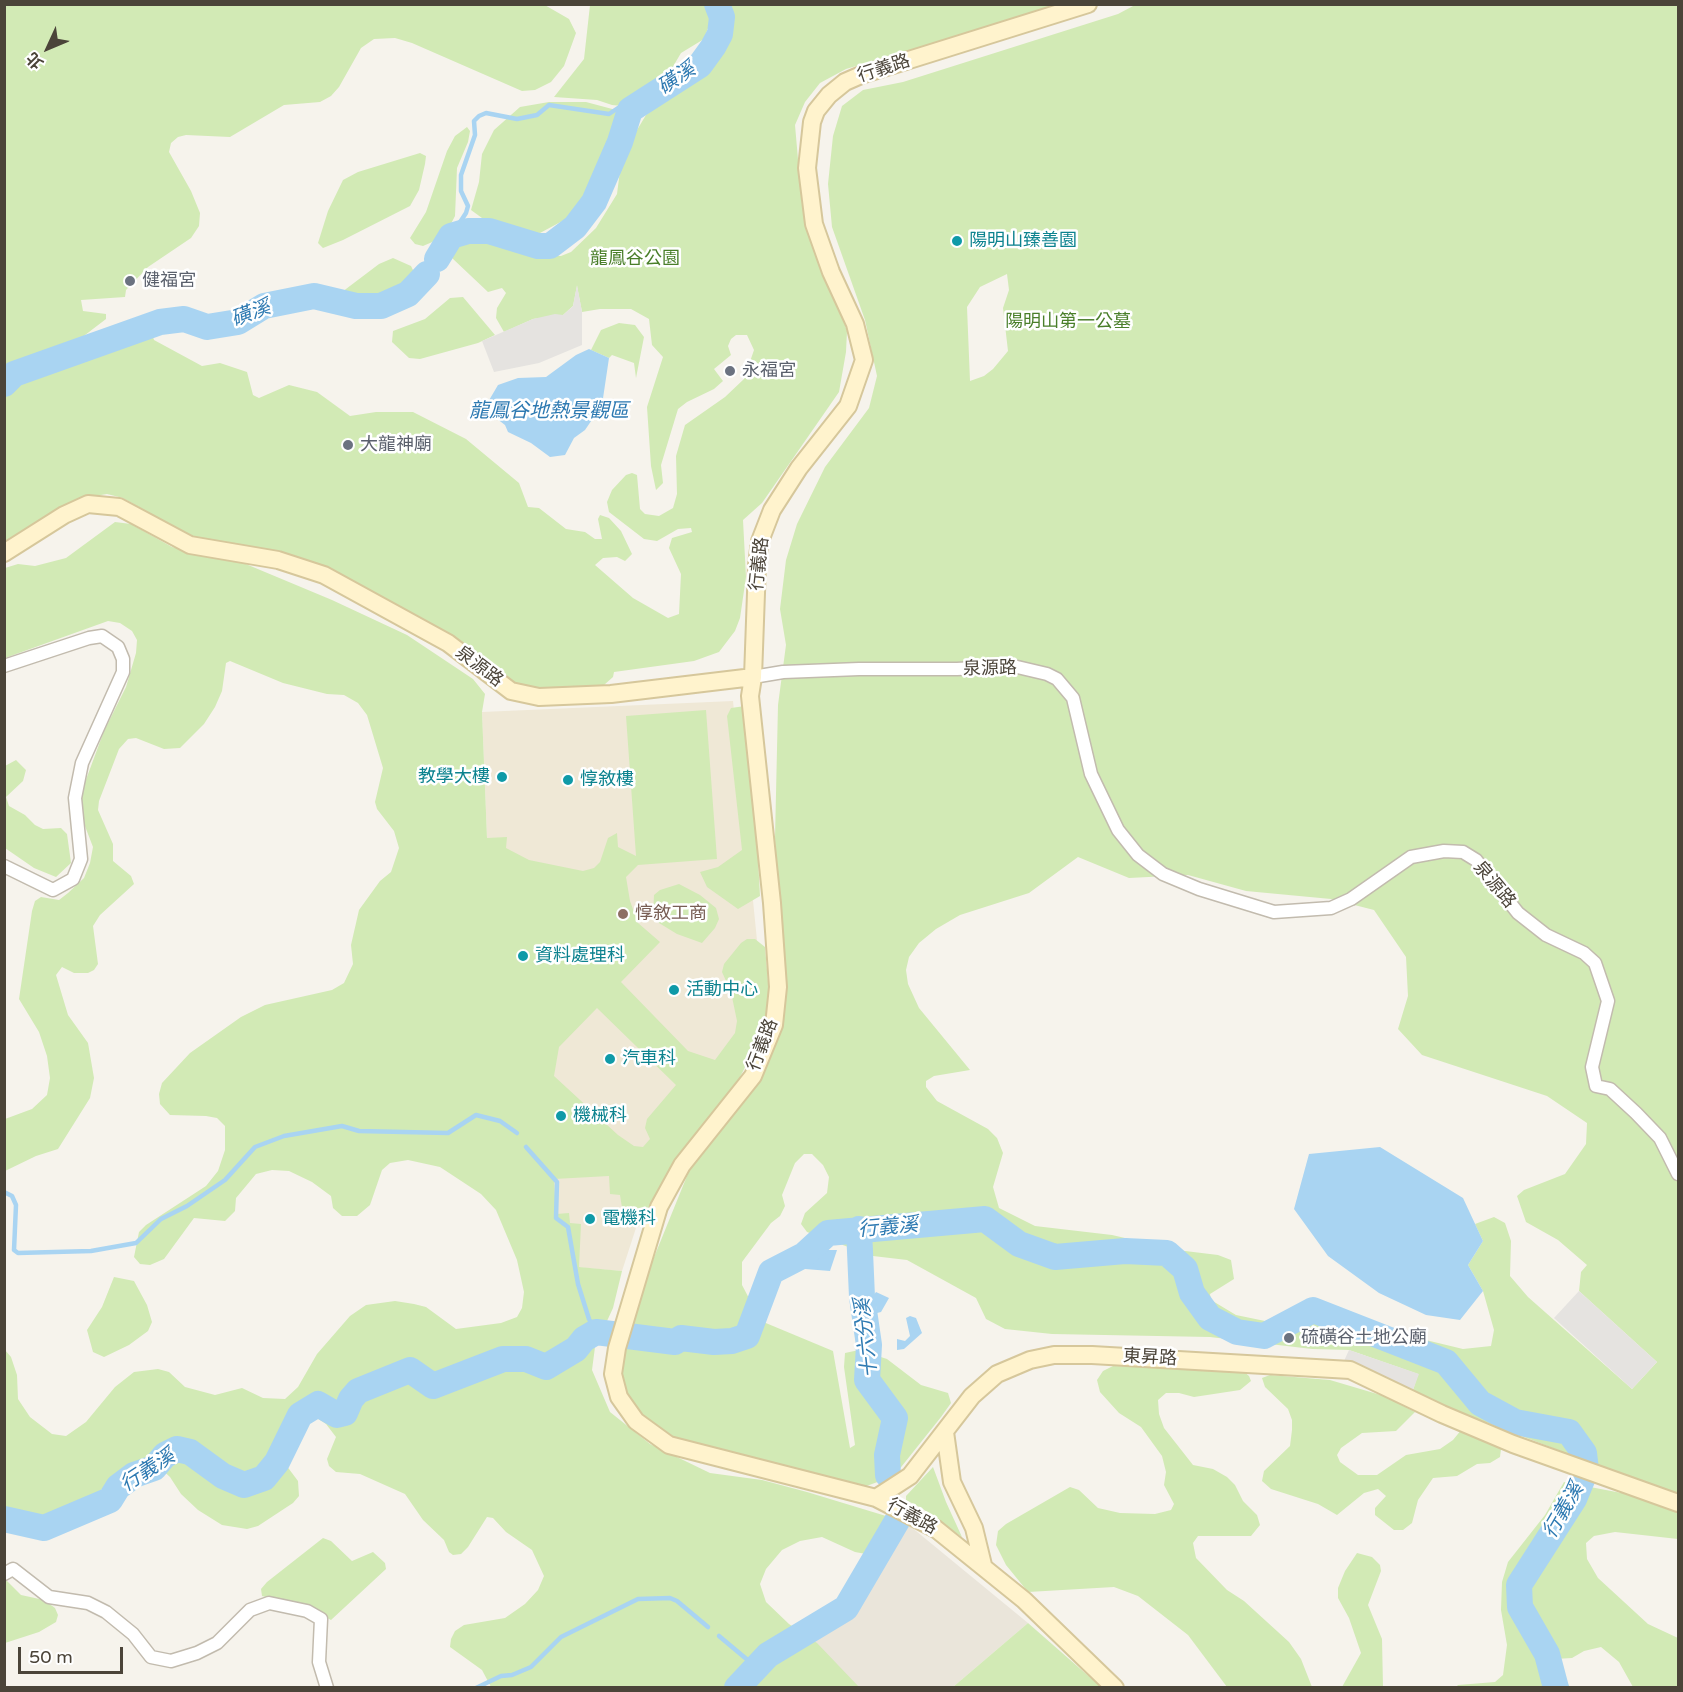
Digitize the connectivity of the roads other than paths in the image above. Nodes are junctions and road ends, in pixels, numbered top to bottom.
1 (1088, 4) edge
2 (4, 553) edge
3 (4, 666) edge
4 (753, 677) junction
5 (4, 866) edge
6 (1678, 1174) edge
7 (945, 1432) junction
8 (876, 1498) junction
9 (1678, 1503) edge
10 (983, 1565) junction
11 (4, 1574) edge
12 (327, 1688) edge
13 (1115, 1688) edge

1 - 4 street, 行義路
2 - 4 street, 泉源路
3 - 5 street
4 - 6 street, 泉源路
4 - 8 street, 行義路
7 - 8 street, 東昇路
7 - 9 street, 東昇路
7 - 10 street
8 - 10 street, 行義路
10 - 13 street
11 - 12 street

